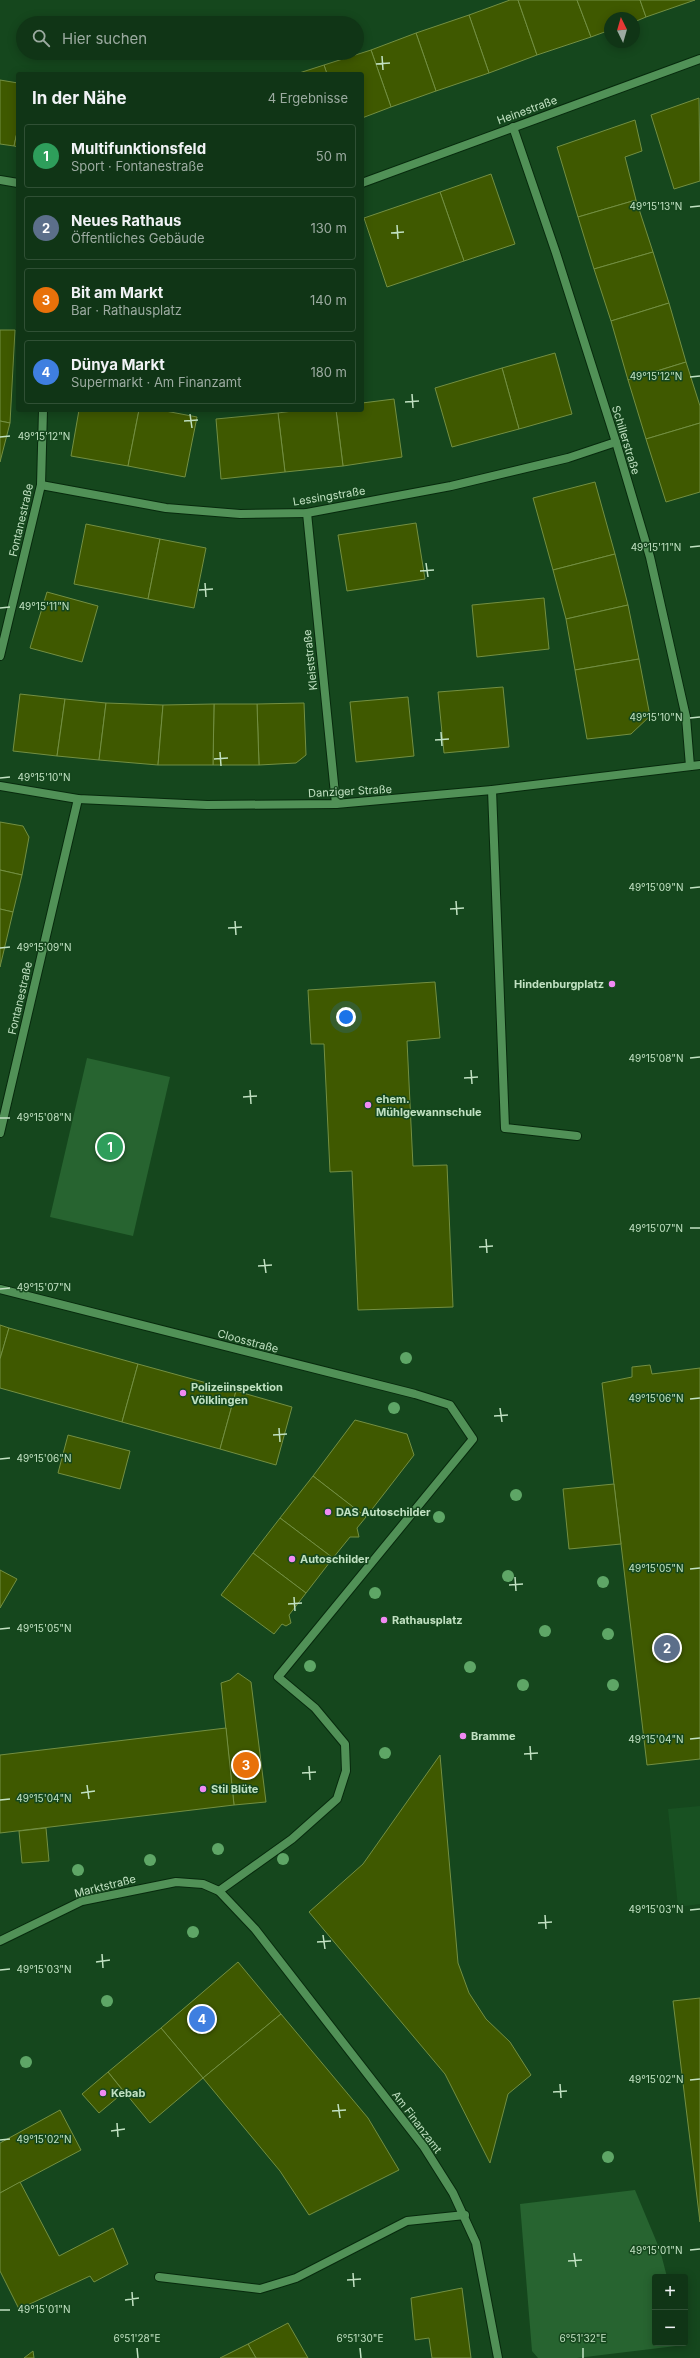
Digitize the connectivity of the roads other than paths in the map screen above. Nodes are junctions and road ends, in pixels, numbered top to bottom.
1 (700, 59) edge
2 (513, 127) junction
3 (0, 180) edge
4 (364, 182) edge
5 (16, 184) edge
6 (42, 412) edge
7 (616, 442) junction
8 (41, 485) junction
9 (307, 513) junction
10 (0, 656) edge
11 (700, 764) edge
12 (690, 766) junction
13 (0, 786) edge
14 (492, 790) junction
15 (78, 798) junction
16 (336, 804) junction
17 (0, 1133) edge
18 (577, 1136) dead end
19 (0, 1289) edge
20 (219, 1891) junction
21 (0, 1941) edge
22 (465, 2214) junction
23 (159, 2277) dead end
24 (498, 2358) edge

1 - 2 street, Heinestraße
2 - 4 street, Heinestraße
2 - 7 street, Schillerstraße
3 - 5 street
6 - 8 street, Fontanestraße
7 - 9 street, Lessingstraße
7 - 12 street, Schillerstraße
8 - 9 street, Lessingstraße
8 - 10 street, Fontanestraße
9 - 16 street, Kleiststraße
11 - 12 street, Danziger Straße
12 - 14 street, Danziger Straße
13 - 15 street, Danziger Straße
14 - 16 street, Danziger Straße
14 - 18 street
15 - 16 street, Danziger Straße
15 - 17 street, Fontanestraße
19 - 20 street, Cloosstraße
20 - 21 street, Marktstraße
20 - 22 street, Am Finanzamt
22 - 23 street
22 - 24 street, Am Finanzamt

